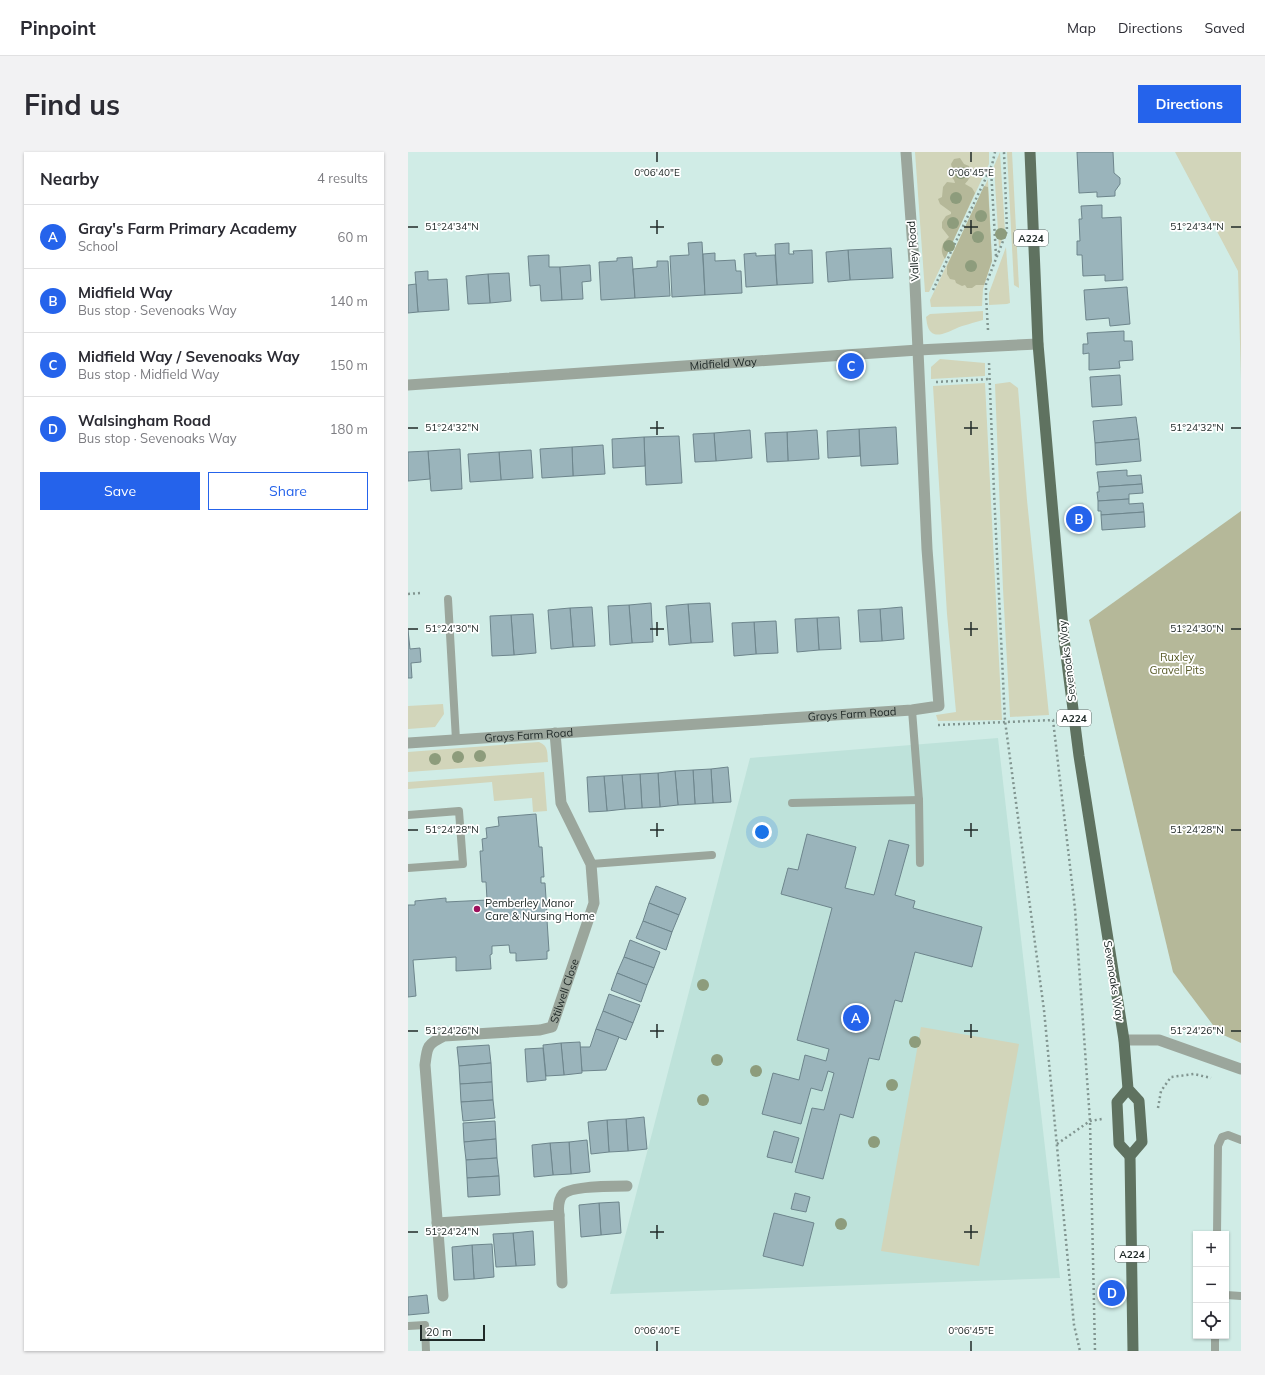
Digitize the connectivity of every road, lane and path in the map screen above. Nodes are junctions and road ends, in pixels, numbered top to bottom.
1 (906, 152) edge
2 (995, 152) edge
3 (1004, 152) edge
4 (1024, 152) edge
5 (1030, 152) edge
6 (990, 168) junction
7 (997, 259) junction
8 (930, 296) dead end
9 (1037, 325) junction
10 (1038, 344) junction
11 (989, 347) junction
12 (918, 350) junction
13 (990, 379) junction
14 (920, 383) junction
15 (408, 384) edge
16 (421, 593) dead end
17 (408, 594) edge
18 (448, 599) dead end
19 (912, 710) junction
20 (1005, 722) junction
21 (913, 723) junction
22 (555, 733) junction
23 (456, 740) junction
24 (408, 743) edge
25 (920, 800) junction
26 (792, 802) dead end
27 (408, 815) edge
28 (712, 855) dead end
29 (920, 863) dead end
30 (591, 864) junction
31 (408, 868) edge
32 (1124, 1040) junction
33 (1241, 1069) edge
34 (1218, 1079) dead end
35 (1128, 1090) junction
36 (1157, 1112) dead end
37 (1107, 1119) dead end
38 (1090, 1121) junction
39 (1241, 1140) edge
40 (1057, 1144) junction
41 (1130, 1156) junction
42 (627, 1186) dead end
43 (559, 1215) junction
44 (437, 1223) junction
45 (1216, 1231) edge
46 (562, 1283) dead end
47 (1229, 1295) edge
48 (443, 1296) dead end
49 (1241, 1296) edge
50 (408, 1326) edge
51 (1215, 1339) edge
52 (426, 1351) edge
53 (1080, 1351) edge
54 (1095, 1351) edge
55 (1133, 1351) edge
56 (1215, 1351) edge

1 - 12 street, Valley Road
2 - 6 path
3 - 7 path
4 - 9 main road, Sevenoaks Way / A224
5 - 9 main road, Sevenoaks Way / A224
6 - 7 path
6 - 8 path
7 - 11 path
9 - 10 main road, Sevenoaks Way / A224
10 - 11 street, Midfield Way
10 - 32 main road, Sevenoaks Way / A224
11 - 12 street, Midfield Way
11 - 13 path
12 - 14 street, Grays Farm Road
12 - 15 street, Midfield Way
13 - 14 path
13 - 20 path
14 - 19 street, Grays Farm Road
16 - 17 path
18 - 23 lane
19 - 21 lane
19 - 22 street, Grays Farm Road
20 - 21 path
20 - 38 path
20 - 40 path
21 - 25 lane
22 - 23 street, Grays Farm Road
22 - 30 street, Stilwell Close
23 - 24 street, Grays Farm Road
25 - 26 lane
25 - 29 lane
27 - 31 lane
28 - 30 lane
30 - 44 street, Stilwell Close
32 - 33 street
32 - 35 main road, Sevenoaks Way / A224
34 - 36 path
35 - 41 main road
35 - 41 main road
37 - 38 path
38 - 40 path
38 - 54 path
39 - 45 lane
40 - 53 path
41 - 55 main road, A224
42 - 43 street
43 - 44 street
43 - 46 street
44 - 48 street, Stilwell Close
47 - 49 lane
50 - 52 lane
51 - 56 lane

